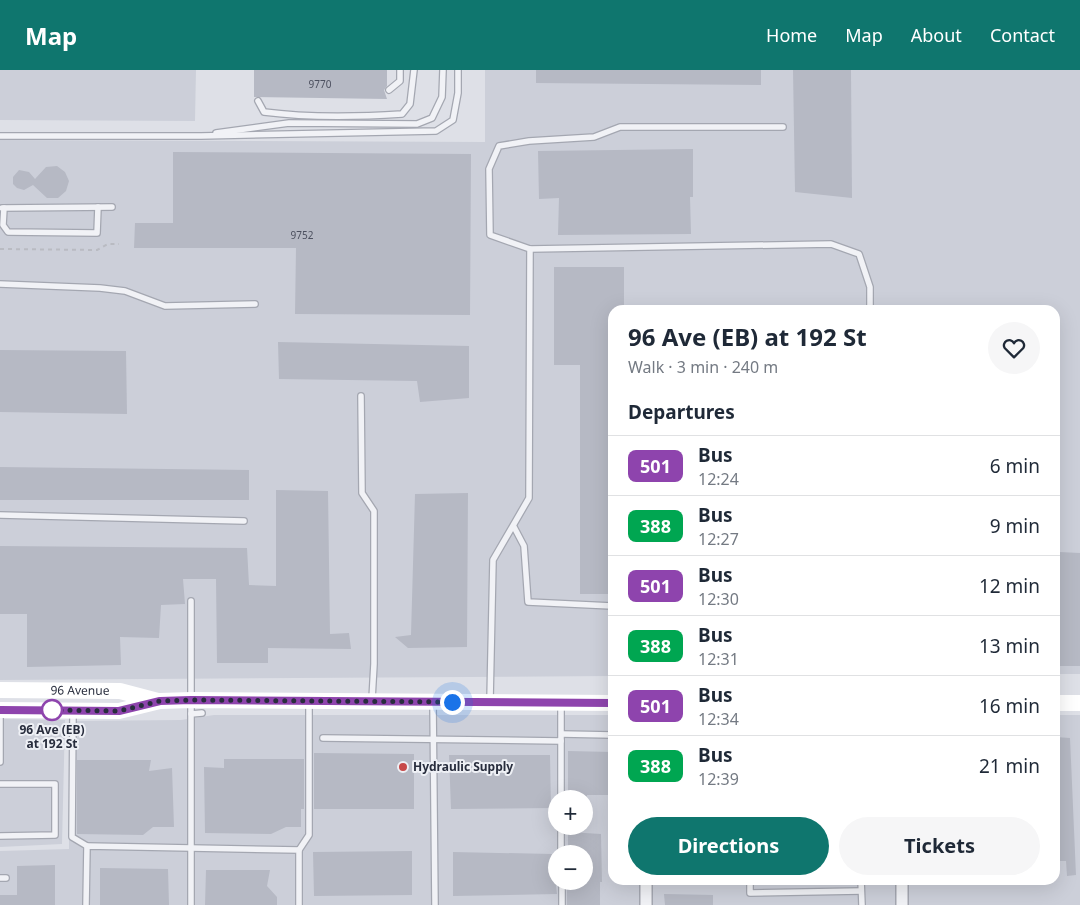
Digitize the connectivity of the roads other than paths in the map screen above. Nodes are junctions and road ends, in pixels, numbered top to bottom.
1 (400, 70) edge
2 (414, 70) edge
3 (443, 70) edge
4 (458, 70) edge
5 (389, 90) dead end
6 (258, 101) dead end
7 (783, 127) dead end
8 (0, 136) edge
9 (201, 136) junction
10 (112, 206) dead end
11 (98, 207) junction
12 (2, 208) edge
13 (530, 249) junction
14 (0, 284) edge
15 (255, 304) dead end
16 (870, 305) edge
17 (361, 396) dead end
18 (0, 516) edge
19 (244, 521) dead end
20 (514, 526) junction
21 (191, 601) dead end
22 (608, 606) edge
23 (0, 690) edge
24 (309, 700) junction
25 (160, 701) junction
26 (372, 701) junction
27 (433, 702) junction
28 (490, 702) junction
29 (561, 702) junction
30 (608, 703) edge
31 (1060, 703) edge
32 (1080, 703) edge
33 (191, 707) junction
34 (73, 710) junction
35 (0, 711) edge
36 (202, 713) dead end
37 (608, 735) edge
38 (561, 737) junction
39 (323, 738) dead end
40 (433, 739) junction
41 (0, 753) edge
42 (0, 762) edge
43 (0, 784) edge
44 (561, 790) edge
45 (0, 836) edge
46 (87, 846) junction
47 (191, 849) junction
48 (299, 850) junction
49 (646, 885) edge
50 (750, 885) edge
51 (861, 885) edge
52 (902, 885) edge
53 (562, 890) edge
54 (861, 891) junction
55 (86, 905) edge
56 (191, 905) edge
57 (299, 905) edge
58 (435, 905) edge
59 (562, 905) edge
60 (646, 905) edge
61 (862, 905) edge
62 (902, 905) edge

1 - 5 lane
2 - 6 lane
3 - 9 lane
4 - 9 lane
7 - 13 lane
8 - 9 lane
10 - 11 lane
11 - 12 lane
11 - 12 lane
13 - 16 lane
13 - 20 lane
14 - 15 lane
17 - 26 lane
18 - 19 lane
20 - 22 lane
20 - 28 lane
21 - 33 lane
23 - 25 main road, 96 Avenue
24 - 26 main road, 96 Avenue
24 - 33 main road, 96 Avenue
24 - 48 lane
25 - 33 main road, 96 Avenue
25 - 34 main road, 96 Avenue
26 - 27 main road, 96 Avenue
27 - 28 main road, 96 Avenue
27 - 40 lane
28 - 29 main road, 96 Avenue
29 - 30 main road, 96 Avenue
29 - 38 lane
31 - 32 main road
33 - 36 lane
33 - 47 lane
34 - 35 main road, 96 Avenue
34 - 46 lane
35 - 41 lane
37 - 38 lane
38 - 40 lane
38 - 44 lane
39 - 40 lane
40 - 58 lane
41 - 42 lane
43 - 45 lane
46 - 47 lane
46 - 55 lane
47 - 48 lane
47 - 56 lane
48 - 57 lane
49 - 60 street
50 - 54 lane
51 - 54 lane
52 - 62 street
53 - 59 lane
54 - 61 lane

